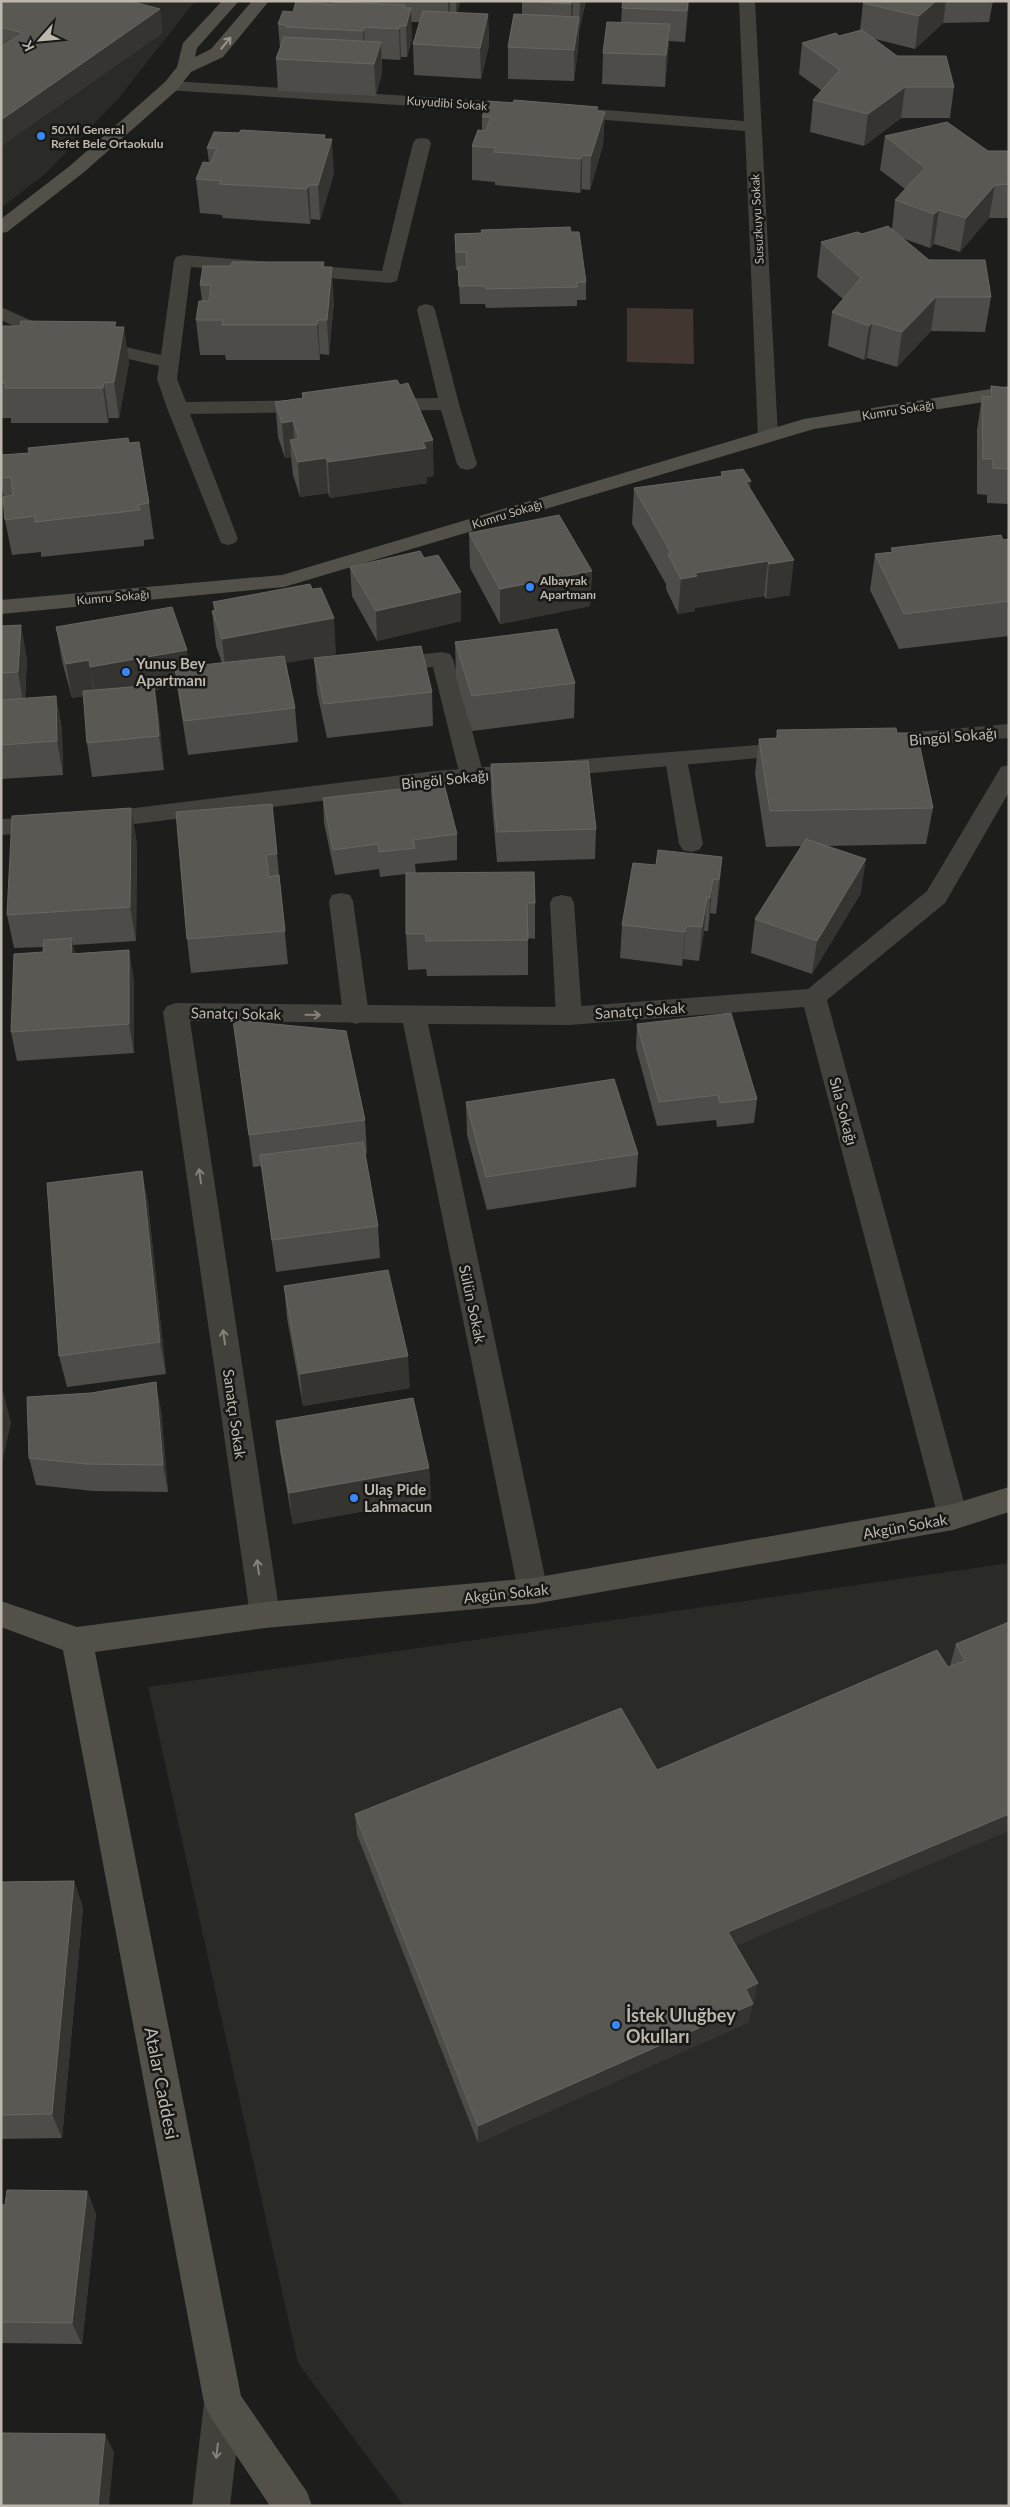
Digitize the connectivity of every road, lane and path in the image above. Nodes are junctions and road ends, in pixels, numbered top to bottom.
1 (231, 1) edge
2 (261, 1) edge
3 (746, 1) edge
4 (186, 68) junction
5 (171, 86) junction
6 (753, 127) junction
7 (422, 143) dead end
8 (1, 228) edge
9 (426, 310) dead end
10 (1, 313) edge
11 (1, 327) edge
12 (52, 337) junction
13 (169, 362) junction
14 (1009, 392) edge
15 (449, 404) junction
16 (332, 406) edge
17 (362, 406) edge
18 (177, 408) junction
19 (768, 436) junction
20 (467, 464) dead end
21 (228, 539) dead end
22 (1, 607) edge
23 (373, 667) edge
24 (1009, 731) edge
25 (858, 744) edge
26 (820, 747) edge
27 (676, 759) junction
28 (1009, 772) edge
29 (472, 776) junction
30 (1, 827) edge
31 (691, 844) dead end
32 (341, 901) dead end
33 (562, 903) dead end
34 (814, 997) junction
35 (356, 1015) junction
36 (414, 1016) junction
37 (569, 1016) junction
38 (1009, 1499) edge
39 (952, 1518) junction
40 (533, 1592) junction
41 (1, 1614) edge
42 (265, 1615) junction
43 (76, 1641) junction
44 (223, 2403) junction
45 (211, 2506) edge
46 (293, 2506) edge

1 - 4 street
4 -> 2 street
3 - 6 street, Susuzkuyu Sokak
4 - 5 street
5 - 6 street, Kuyudibi Sokak
5 - 8 street
6 - 19 street, Susuzkuyu Sokak
7 - 13 street
9 - 15 street
10 - 12 street
11 - 12 street
12 - 13 street
13 - 18 street
14 - 19 street, Kumru Sokağı
15 - 17 street
15 - 20 street
16 - 18 street
18 - 21 street
19 - 22 street, Kumru Sokağı
23 - 29 street
24 - 25 street, Bingöl Sokağı
26 - 27 street, Bingöl Sokağı
27 - 29 street, Bingöl Sokağı
27 - 31 street
28 - 34 street
29 - 30 street, Bingöl Sokağı
32 - 35 street
33 - 37 street
34 - 37 street, Sanatçı Sokak
34 - 39 street, Sıla Sokağı
35 - 36 street, Sanatçı Sokak
42 -> 35 street, Sanatçı Sokak
36 - 37 street, Sanatçı Sokak
36 - 40 street, Sülün Sokak
38 - 39 street, Akgün Sokak
39 - 40 street, Akgün Sokak
40 - 42 street, Akgün Sokak
41 - 43 street, Akgün Sokak
42 - 43 street, Akgün Sokak
43 - 44 street, Atalar Caddesi
44 -> 45 street
44 - 46 street, Atalar Caddesi

